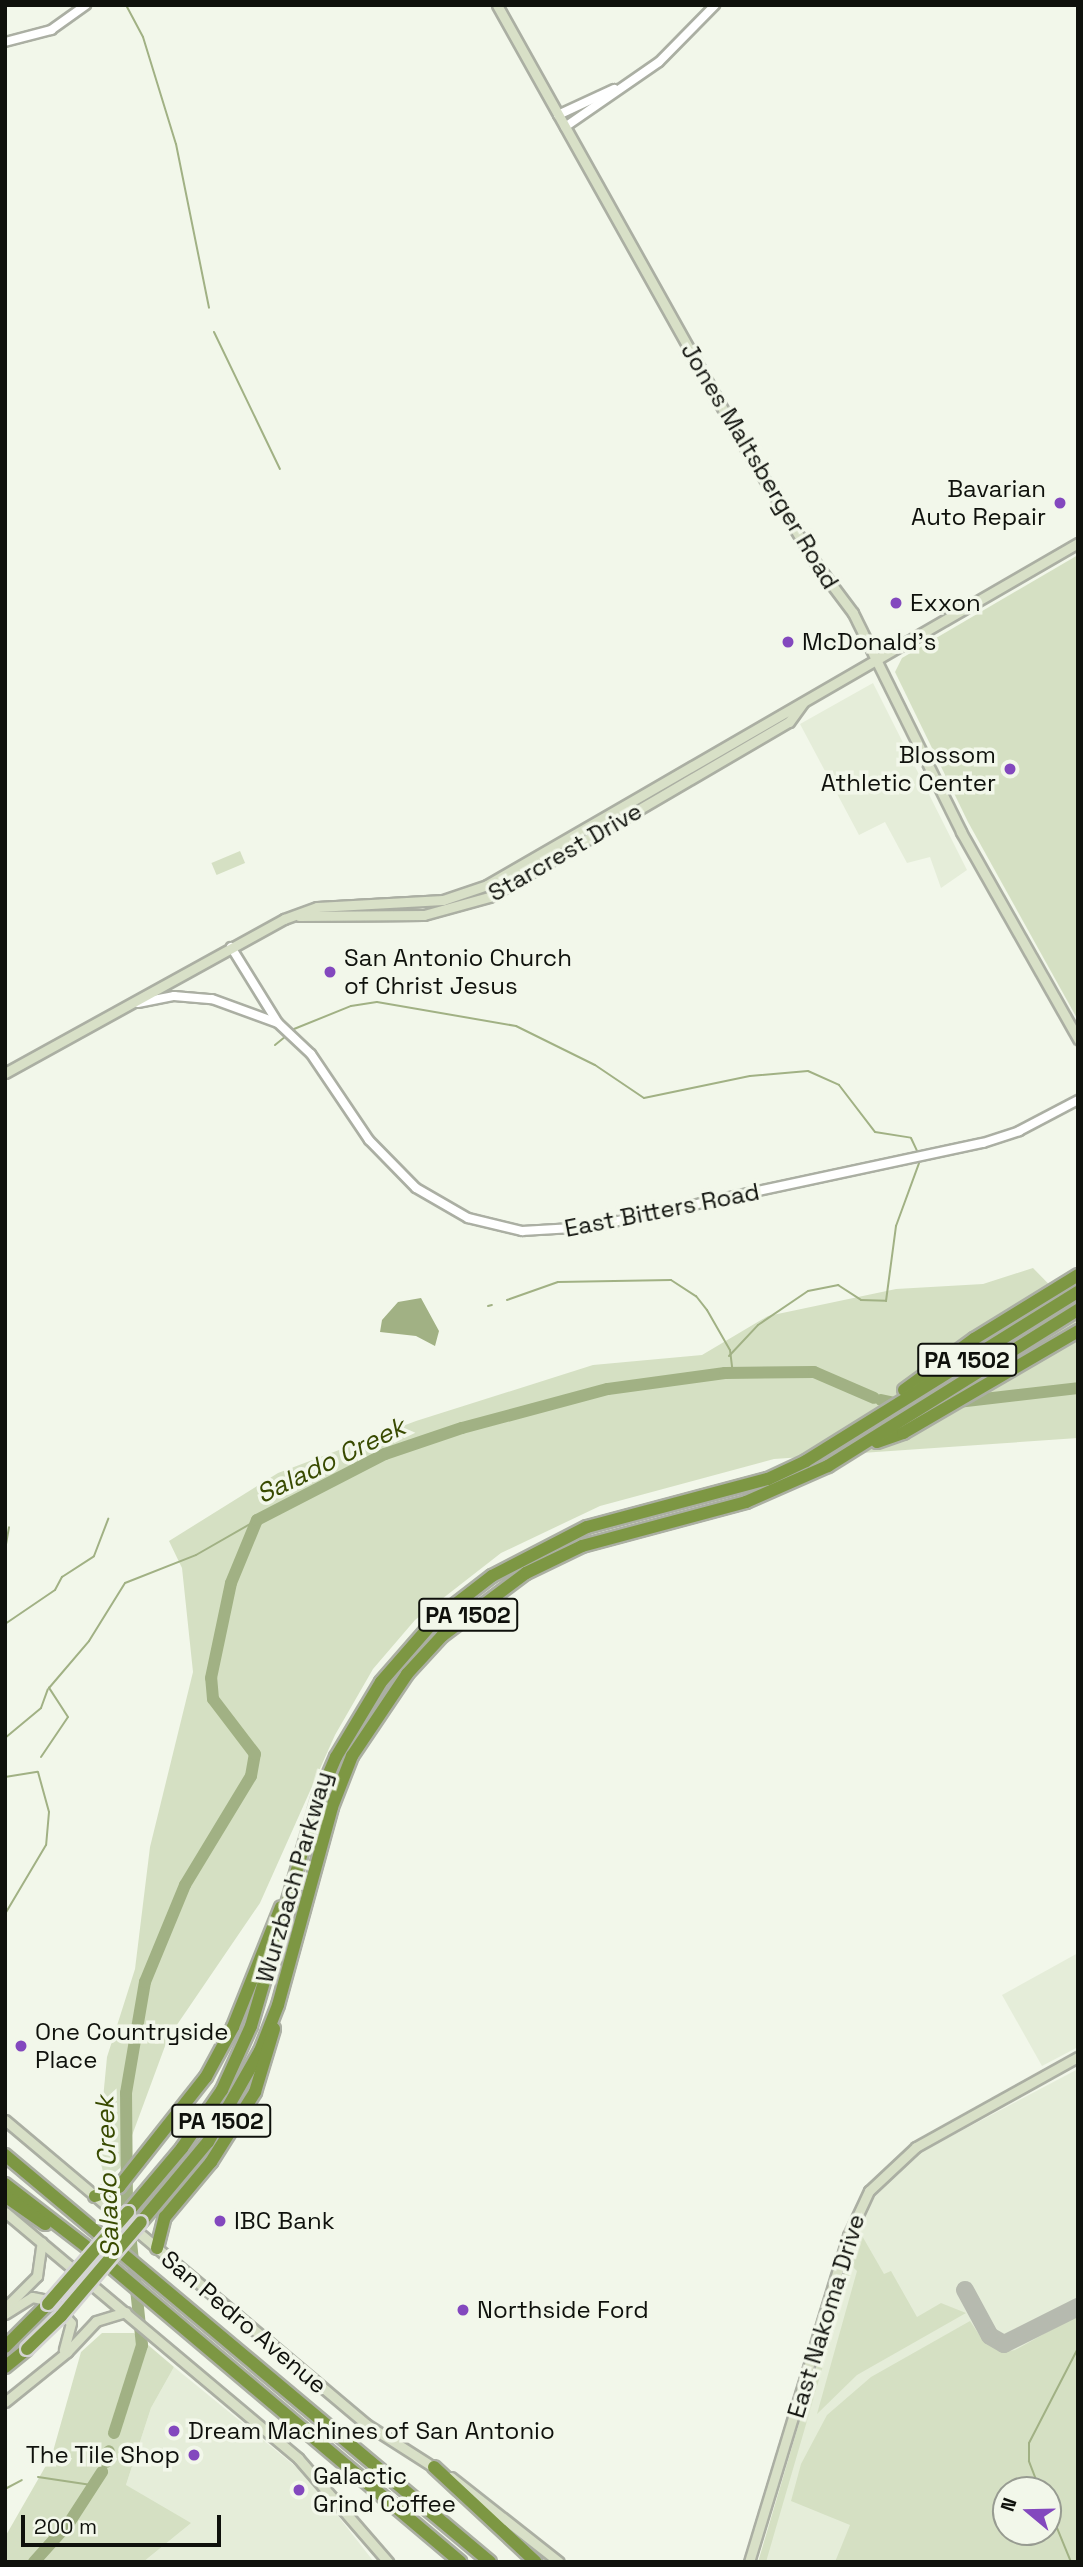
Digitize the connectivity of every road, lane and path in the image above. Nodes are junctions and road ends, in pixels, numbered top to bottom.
1 (86, 5) edge
2 (497, 5) edge
3 (715, 5) edge
4 (5, 42) edge
5 (627, 84) junction
6 (558, 115) junction
7 (565, 127) junction
8 (1078, 543) edge
9 (877, 661) junction
10 (804, 702) junction
11 (448, 899) junction
12 (382, 904) junction
13 (451, 910) junction
14 (298, 916) junction
15 (381, 916) junction
16 (231, 947) junction
17 (93, 1022) junction
18 (278, 1023) junction
19 (1078, 1039) edge
20 (5, 1073) edge
21 (1078, 1100) edge
22 (1072, 1279) edge
23 (1078, 1292) edge
24 (1078, 1310) edge
25 (1078, 1331) edge
26 (857, 1428) junction
27 (854, 1450) junction
28 (275, 1933) junction
29 (278, 2005) junction
30 (1078, 2057) edge
31 (5, 2120) edge
32 (5, 2155) edge
33 (5, 2184) edge
34 (5, 2196) edge
35 (95, 2196) junction
36 (5, 2212) edge
37 (78, 2239) junction
38 (42, 2242) junction
39 (157, 2248) junction
40 (5, 2308) edge
41 (126, 2312) junction
42 (5, 2314) edge
43 (12, 2334) edge
44 (5, 2347) edge
45 (60, 2358) junction
46 (5, 2367) edge
47 (5, 2402) edge
48 (434, 2467) junction
49 (388, 2562) edge
50 (460, 2562) edge
51 (490, 2562) edge
52 (536, 2562) edge
53 (559, 2562) edge
54 (749, 2562) edge

1 - 4 street
2 - 6 main road, Jones Maltsberger Road
3 - 5 street
5 - 6 street
5 - 7 street
6 - 7 main road, Jones Maltsberger Road
7 - 9 main road, Jones Maltsberger Road
8 - 9 main road, Starcrest Drive
9 - 10 main road, Starcrest Drive
9 - 19 main road, Jones Maltsberger Road
10 - 11 main road, Starcrest Drive
10 - 13 main road, Starcrest Drive
11 - 12 main road, Starcrest Drive
11 - 13 main road
12 - 14 main road, Starcrest Drive
12 - 15 main road
13 - 15 main road, Starcrest Drive
14 - 15 main road, Starcrest Drive
14 - 16 main road, Starcrest Drive
16 - 17 main road, Starcrest Drive
16 - 18 street
17 - 18 street
17 - 20 main road
18 - 21 street, East Bitters Road
22 - 26 highway
23 - 26 highway, Wurzbach Parkway / PA 1502
24 - 27 highway, Wurzbach Parkway / PA 1502
25 - 27 highway
26 - 28 highway, Wurzbach Parkway / PA 1502
27 - 29 highway, Wurzbach Parkway / PA 1502
28 - 35 highway
28 - 43 highway, Wurzbach Parkway / PA 1502, bridge
29 - 39 highway
29 - 46 highway, Wurzbach Parkway / PA 1502, bridge
30 - 54 main road, East Nakoma Drive
31 - 35 main road, San Pedro Avenue
32 - 51 highway, bridge
33 - 37 highway
34 - 37 highway
35 - 39 main road, San Pedro Avenue, bridge
36 - 38 main road
37 - 50 highway
38 - 40 main road
38 - 41 main road
39 - 48 main road, San Pedro Avenue
41 - 45 main road
41 - 49 main road
42 - 45 main road
43 - 44 highway, Wurzbach Parkway / PA 1502
45 - 47 main road
48 - 52 highway
48 - 53 main road, San Pedro Avenue

